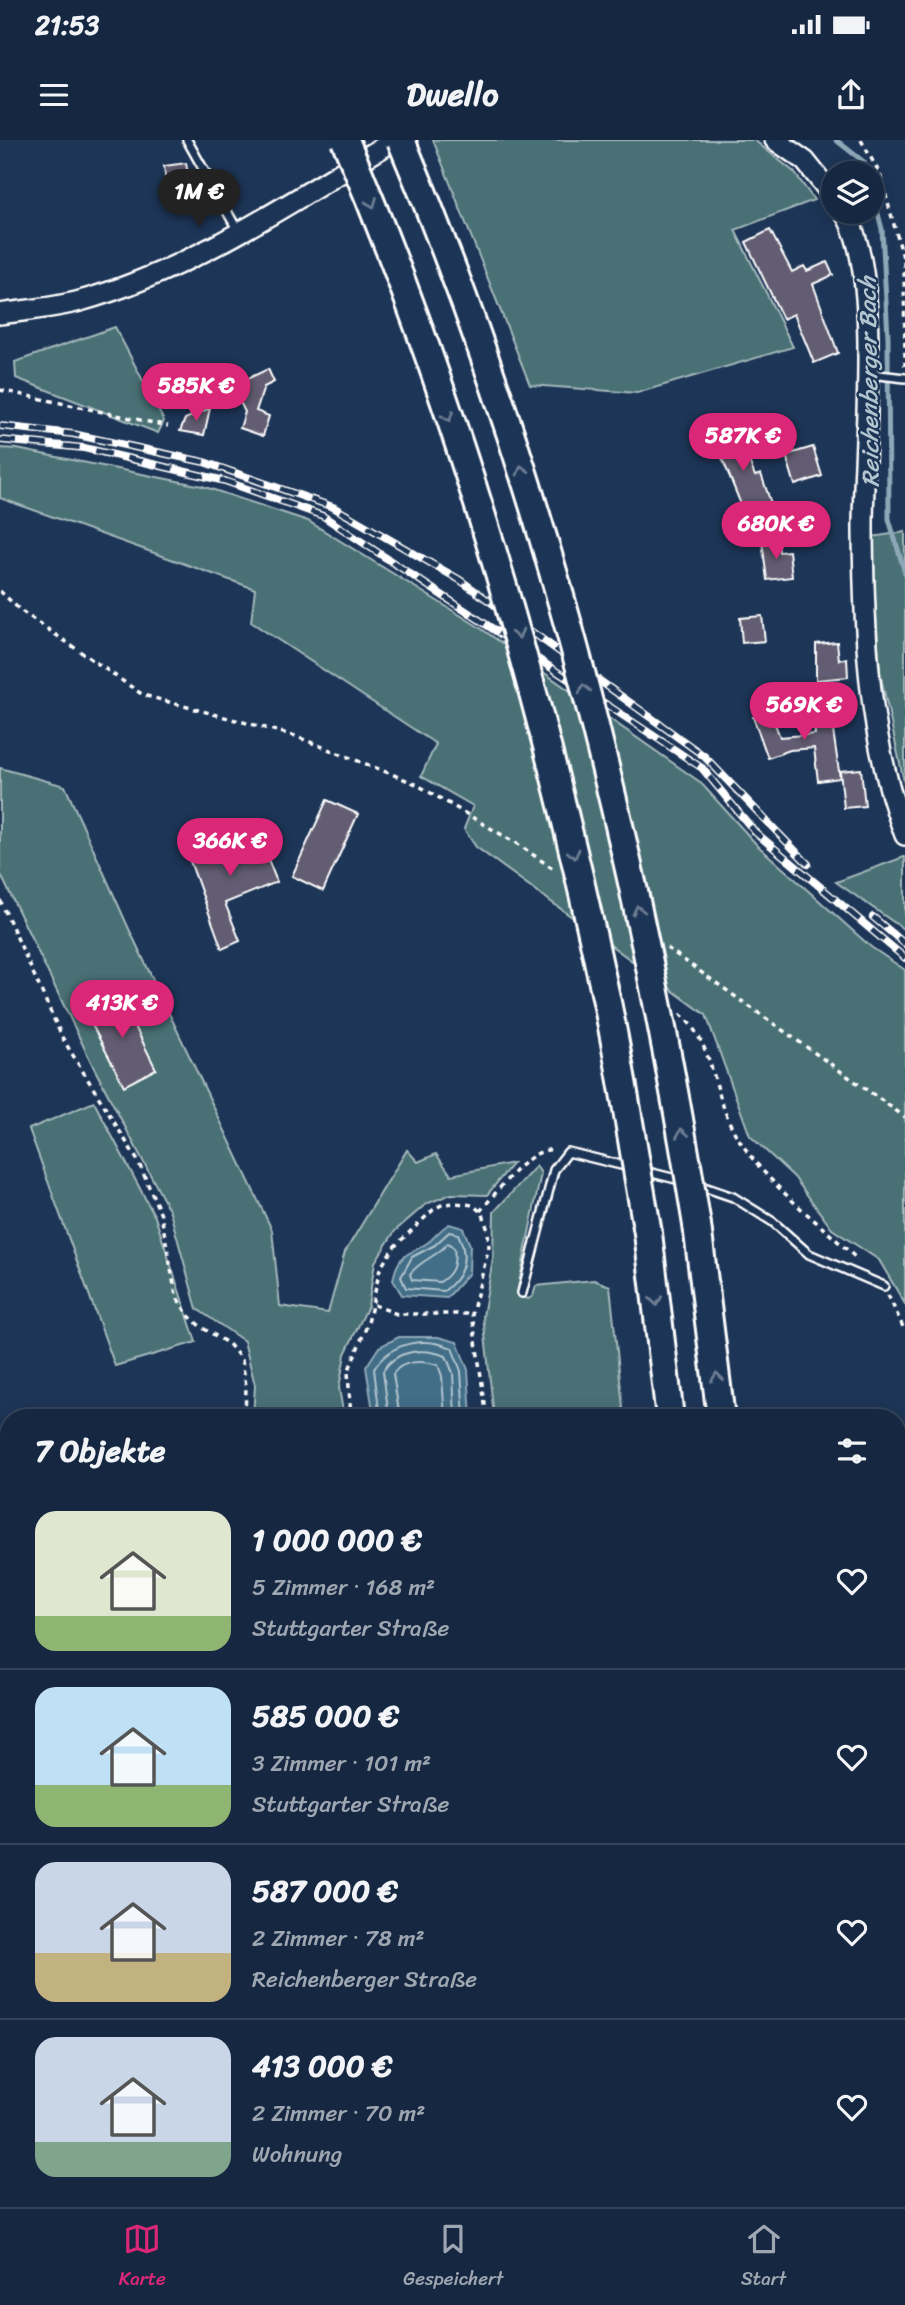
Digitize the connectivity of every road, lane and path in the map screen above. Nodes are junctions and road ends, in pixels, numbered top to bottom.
1 (187, 140) edge
2 (345, 140) edge
3 (395, 140) edge
4 (401, 140) edge
5 (775, 140) edge
6 (861, 140) edge
7 (821, 181) edge
8 (849, 224) edge
9 (239, 232) junction
10 (0, 314) edge
11 (871, 374) junction
12 (903, 378) edge
13 (0, 390) edge
14 (169, 426) dead end
15 (0, 591) edge
16 (492, 829) dead end
17 (905, 835) edge
18 (0, 900) edge
19 (715, 982) dead end
20 (680, 1013) dead end
21 (905, 1117) edge
22 (568, 1152) junction
23 (480, 1211) junction
24 (860, 1262) dead end
25 (884, 1286) joint
26 (522, 1293) dead end
27 (374, 1306) junction
28 (472, 1314) junction
29 (905, 1331) edge
30 (245, 1409) edge
31 (350, 1409) edge
32 (485, 1409) edge
33 (669, 1409) edge
34 (720, 1409) edge

1 - 9 lane
2 -> 33 highway, bridge
3 - 9 main road
34 -> 4 highway, bridge
5 - 7 main road
6 - 12 path
8 - 11 main road
9 - 10 main road
11 - 12 lane
11 - 17 main road
13 - 14 path
15 - 16 path
18 - 30 path
19 - 21 path
20 - 24 path
22 - 23 path
22 - 25 lane
22 - 26 lane
23 - 27 path
23 - 28 path
25 - 29 path
27 - 28 path
27 - 31 path
28 - 32 path

